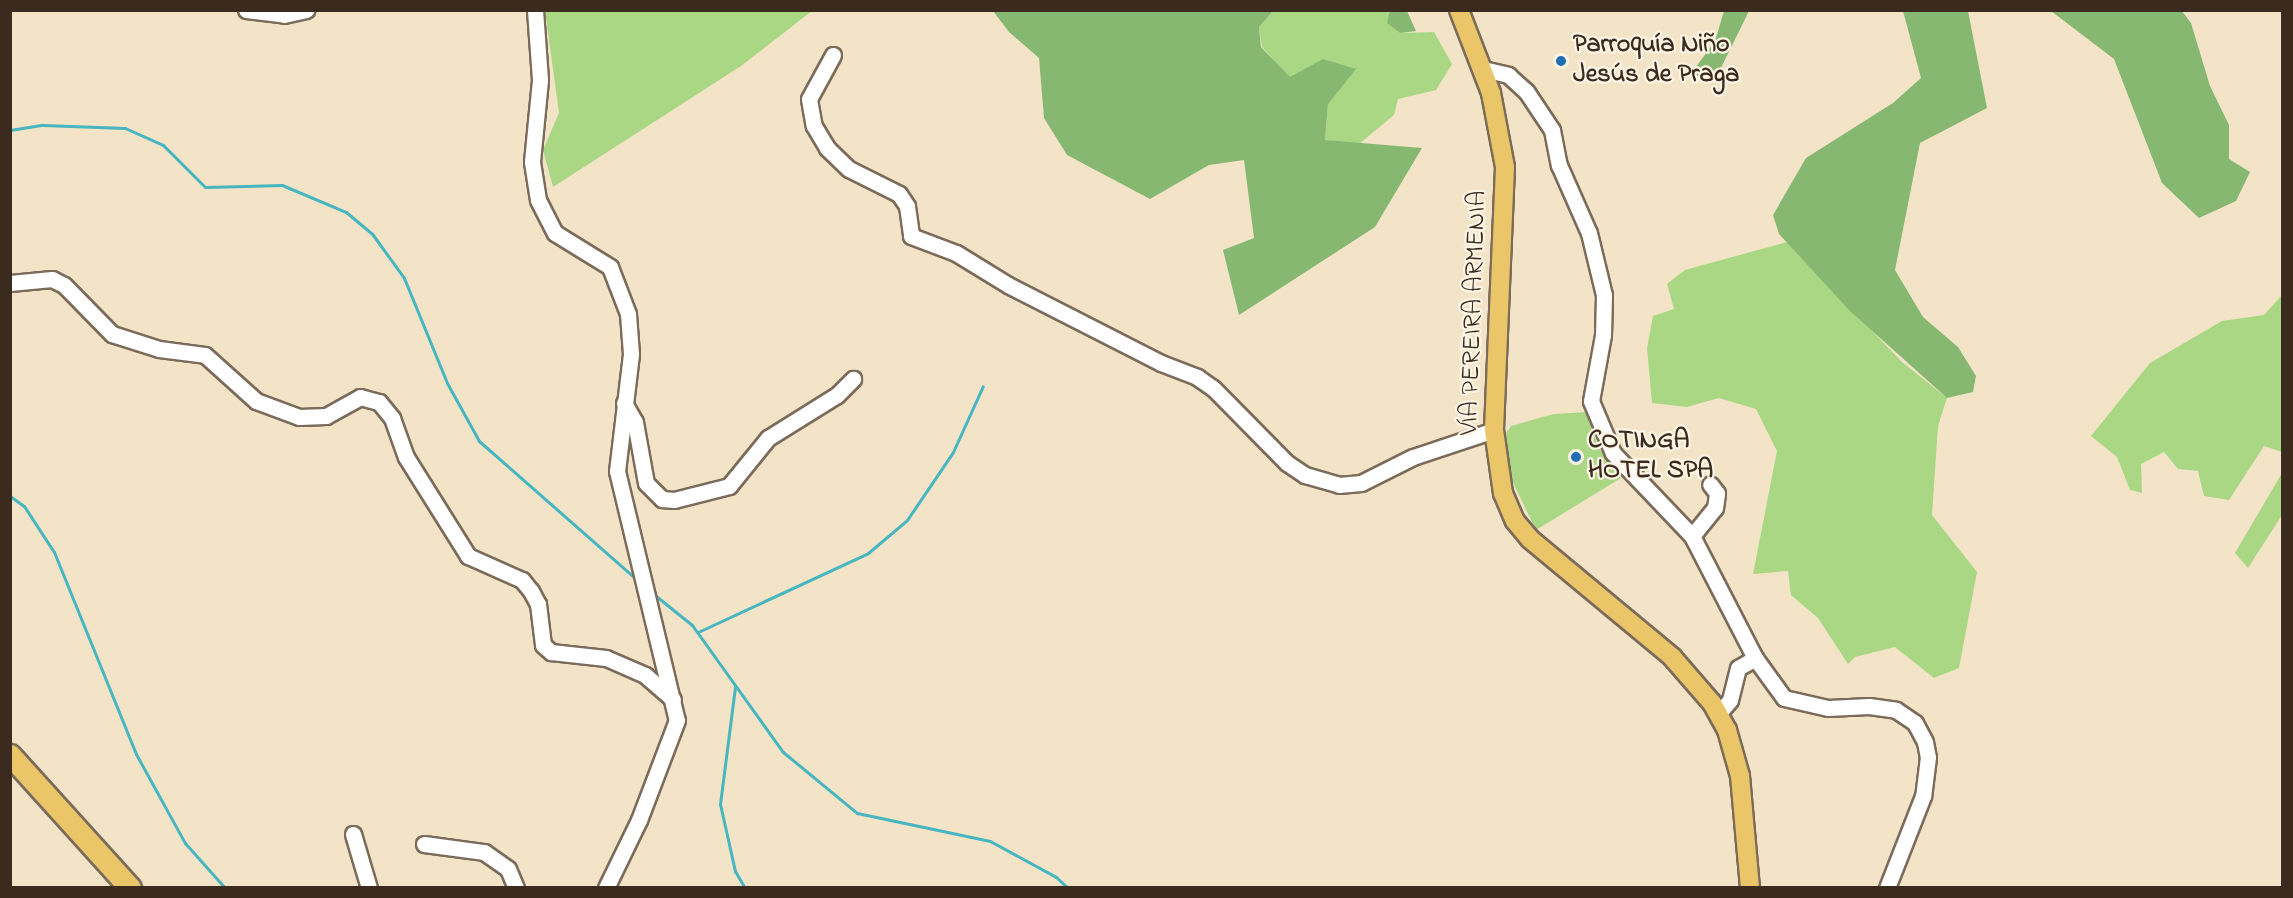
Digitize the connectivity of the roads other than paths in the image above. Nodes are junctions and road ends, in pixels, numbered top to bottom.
1 (246, 10) edge
2 (306, 10) edge
3 (536, 10) edge
4 (1459, 10) edge
5 (833, 55) dead end
6 (1483, 69) junction
7 (10, 283) edge
8 (853, 379) dead end
9 (624, 403) junction
10 (1494, 430) junction
11 (1710, 484) dead end
12 (1692, 536) junction
13 (1755, 658) junction
14 (673, 699) junction
15 (1718, 714) junction
16 (10, 754) edge
17 (353, 834) dead end
18 (424, 844) dead end
19 (130, 888) edge
20 (369, 888) edge
21 (516, 888) edge
22 (606, 888) edge
23 (1750, 888) edge
24 (1887, 888) edge

1 - 2 street
3 - 9 street
4 - 6 main road, VÍA PEREIRA ARMENIA
5 - 10 street
6 - 10 main road, VÍA PEREIRA ARMENIA
6 - 12 street
7 - 14 street
8 - 9 street
9 - 14 street
10 - 15 main road, VÍA PEREIRA ARMENIA
11 - 12 street
12 - 13 street
13 - 15 street
13 - 24 street
14 - 22 street
15 - 23 main road, VÍA PEREIRA ARMENIA
16 - 19 highway
17 - 20 street
18 - 21 street

